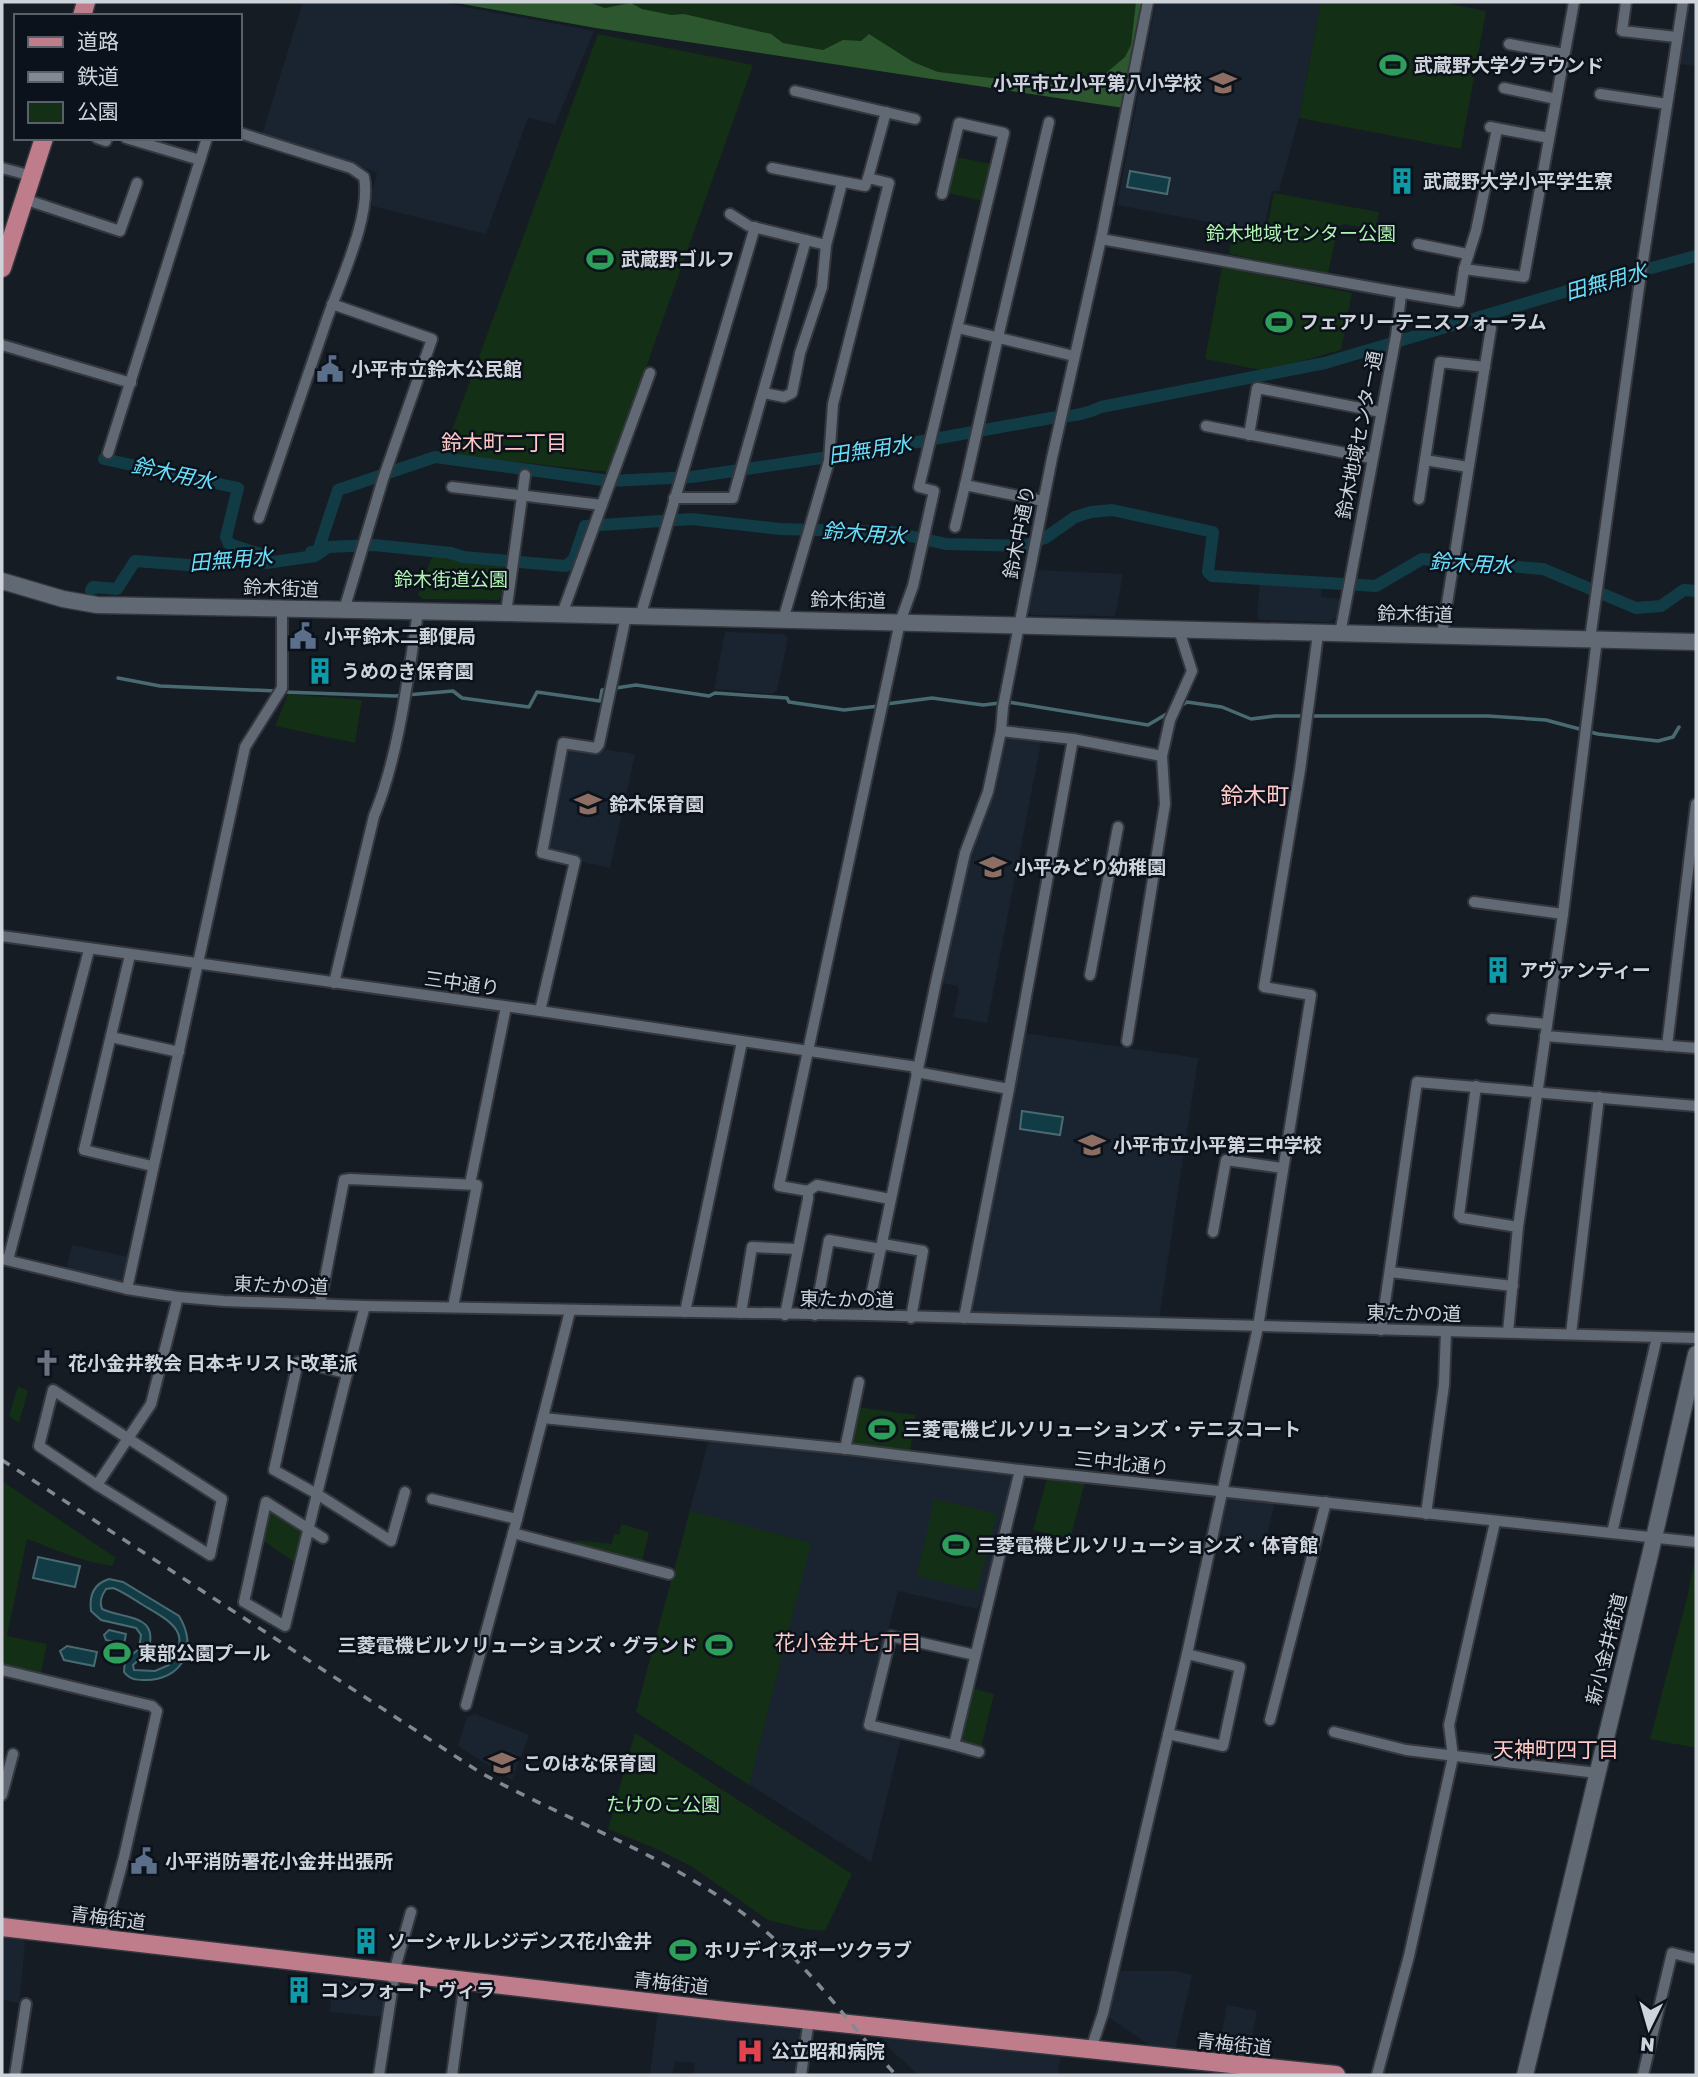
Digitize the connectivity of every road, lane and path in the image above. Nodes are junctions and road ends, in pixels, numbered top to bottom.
1 (1148, 2) edge
2 (1573, 2) edge
3 (1626, 2) edge
4 (1683, 2) edge
5 (1676, 37) junction
6 (1509, 44) dead end
7 (1564, 54) junction
8 (1504, 88) dead end
9 (795, 91) dead end
10 (1600, 95) dead end
11 (1556, 99) junction
12 (1667, 104) junction
13 (886, 112) junction
14 (915, 119) dead end
15 (1049, 122) dead end
16 (242, 135) edge
17 (1549, 138) junction
18 (43, 140) edge
19 (133, 140) edge
20 (206, 140) edge
21 (200, 160) junction
22 (2, 168) edge
23 (772, 169) dead end
24 (32, 176) junction
25 (868, 178) junction
26 (136, 183) dead end
27 (842, 183) junction
28 (942, 194) dead end
29 (24, 200) junction
30 (730, 214) dead end
31 (755, 228) junction
32 (1101, 239) junction
33 (806, 240) junction
34 (1418, 244) dead end
35 (826, 245) junction
36 (1467, 254) junction
37 (2, 268) edge
38 (1464, 269) junction
39 (1398, 292) junction
40 (332, 304) junction
41 (958, 328) junction
42 (1491, 328) dead end
43 (998, 337) junction
44 (2, 345) edge
45 (1074, 356) junction
46 (1485, 368) junction
47 (650, 373) dead end
48 (131, 383) junction
49 (764, 393) junction
50 (1381, 412) junction
51 (1206, 426) dead end
52 (1249, 435) junction
53 (108, 453) dead end
54 (1371, 458) junction
55 (1425, 460) junction
56 (1468, 467) junction
57 (525, 475) dead end
58 (965, 485) junction
59 (452, 487) dead end
60 (523, 494) junction
61 (674, 498) junction
62 (1419, 499) dead end
63 (1043, 501) junction
64 (602, 505) junction
65 (259, 518) dead end
66 (955, 527) dead end
67 (2, 580) edge
68 (282, 609) junction
69 (344, 610) junction
70 (418, 612) junction
71 (506, 613) junction
72 (562, 614) junction
73 (633, 617) junction
74 (783, 621) junction
75 (900, 622) junction
76 (1019, 625) junction
77 (1180, 630) junction
78 (1318, 634) junction
79 (1340, 634) junction
80 (1442, 635) junction
81 (1593, 639) junction
82 (1696, 642) edge
83 (1001, 731) junction
84 (1073, 738) junction
85 (1162, 756) junction
86 (1696, 804) edge
87 (1118, 827) dead end
88 (1474, 902) dead end
89 (1563, 914) junction
90 (2, 936) edge
91 (89, 950) junction
92 (131, 955) junction
93 (198, 964) junction
94 (1090, 975) dead end
95 (334, 983) junction
96 (506, 1007) junction
97 (540, 1011) junction
98 (1492, 1019) dead end
99 (1546, 1030) junction
100 (111, 1037) junction
101 (1127, 1041) dead end
102 (742, 1042) junction
103 (1667, 1046) junction
104 (1696, 1048) edge
105 (808, 1051) junction
106 (179, 1052) junction
107 (916, 1070) junction
108 (1476, 1086) junction
109 (1009, 1089) junction
110 (1537, 1091) junction
111 (1599, 1097) junction
112 (1696, 1106) edge
113 (152, 1166) junction
114 (1282, 1168) junction
115 (470, 1184) junction
116 (808, 1192) junction
117 (890, 1199) junction
118 (1518, 1227) junction
119 (1213, 1232) dead end
120 (882, 1247) junction
121 (798, 1249) junction
122 (5, 1260) edge
123 (1390, 1272) junction
124 (1513, 1286) junction
125 (127, 1289) junction
126 (178, 1297) junction
127 (320, 1304) junction
128 (365, 1306) junction
129 (453, 1307) junction
130 (570, 1311) junction
131 (685, 1312) junction
132 (741, 1313) junction
133 (785, 1315) junction
134 (815, 1315) junction
135 (867, 1315) junction
136 (911, 1318) junction
137 (964, 1318) junction
138 (1258, 1327) junction
139 (1381, 1330) junction
140 (1446, 1331) junction
141 (1508, 1332) junction
142 (1572, 1335) junction
143 (1657, 1337) junction
144 (1696, 1338) edge
145 (1696, 1354) edge
146 (347, 1373) junction
147 (859, 1382) dead end
148 (543, 1418) junction
149 (128, 1436) junction
150 (845, 1448) junction
151 (1020, 1470) junction
152 (97, 1485) junction
153 (1223, 1491) junction
154 (405, 1492) dead end
155 (317, 1494) junction
156 (432, 1499) dead end
157 (1326, 1502) junction
158 (1426, 1514) junction
159 (517, 1519) junction
160 (1494, 1522) junction
161 (309, 1529) junction
162 (513, 1533) junction
163 (1612, 1533) junction
164 (323, 1538) dead end
165 (1654, 1538) junction
166 (1696, 1542) edge
167 (669, 1574) dead end
168 (1186, 1654) junction
169 (975, 1655) junction
170 (2, 1670) edge
171 (466, 1705) dead end
172 (1270, 1720) dead end
173 (1334, 1732) dead end
174 (1168, 1734) junction
175 (954, 1745) junction
176 (979, 1752) dead end
177 (13, 1754) dead end
178 (1453, 1757) junction
179 (1597, 1773) junction
180 (2, 1795) edge
181 (411, 1912) dead end
182 (2, 1927) edge
183 (103, 1939) junction
184 (1696, 1959) edge
185 (395, 1973) junction
186 (465, 1981) junction
187 (26, 2004) dead end
188 (809, 2019) junction
189 (1091, 2049) junction
190 (1308, 2074) edge
191 (15, 2075) edge
192 (379, 2075) edge
193 (452, 2075) edge
194 (802, 2075) edge
195 (1336, 2075) edge
196 (1377, 2075) edge
197 (1525, 2075) edge
198 (1643, 2075) edge

1 - 32 street, 鈴木中通り
2 - 7 street
3 - 5 street
4 - 5 street
5 - 12 street
6 - 7 street
7 - 11 street
8 - 11 street
9 - 13 street
10 - 12 street
11 - 17 street
12 - 81 street
13 - 14 street
13 - 25 street
15 - 43 street
16 - 40 street
17 - 36 street
17 - 38 street
18 - 24 main road
19 - 21 street
20 - 21 street
21 - 48 street
22 - 24 street
23 - 27 street
24 - 29 main road
25 - 27 street
25 - 74 street
26 - 29 street
27 - 35 street
28 - 41 street
29 - 37 main road
30 - 31 street
31 - 33 street
31 - 61 street
32 - 39 street
32 - 45 street, 鈴木中通り
33 - 35 street
33 - 49 street
34 - 36 street
35 - 49 street
36 - 38 street
38 - 39 street
39 - 50 street, 鈴木地域センター通
40 - 65 street
40 - 69 street
41 - 43 street
41 - 75 street
42 - 46 street
43 - 45 street
43 - 58 street
44 - 48 street
45 - 63 street, 鈴木中通り
46 - 55 street
46 - 56 street
47 - 64 street
48 - 53 street
49 - 61 street
50 - 52 street
50 - 54 street, 鈴木地域センター通
51 - 52 street
52 - 54 street
54 - 79 street, 鈴木地域センター通
55 - 56 street
55 - 62 street
56 - 80 street
57 - 60 street
58 - 63 street
58 - 66 street
59 - 60 street
60 - 64 street
60 - 71 street
61 - 73 street
63 - 76 street, 鈴木中通り
64 - 72 street
67 - 68 main road, 鈴木街道
68 - 69 main road, 鈴木街道
68 - 93 street
69 - 70 main road, 鈴木街道
70 - 71 main road, 鈴木街道
70 - 95 street
71 - 72 main road, 鈴木街道
72 - 73 main road, 鈴木街道
73 - 74 main road, 鈴木街道
73 - 97 street
74 - 75 main road, 鈴木街道
75 - 76 main road, 鈴木街道
75 - 105 street
76 - 77 main road, 鈴木街道
76 - 83 street, 鈴木中通り
77 - 78 main road, 鈴木街道
77 - 85 street
78 - 79 main road, 鈴木街道
78 - 114 street
79 - 80 main road, 鈴木街道
80 - 81 main road, 鈴木街道
81 - 82 main road, 鈴木街道
81 - 89 street
83 - 84 street
83 - 107 street, 鈴木中通り
84 - 85 street
84 - 109 street
85 - 101 street
86 - 103 street
87 - 94 street
88 - 89 street
89 - 99 street
90 - 91 street, 三中通り
91 - 92 street, 三中通り
91 - 122 street
92 - 93 street, 三中通り
92 - 100 street
93 - 95 street, 三中通り
93 - 106 street
95 - 96 street, 三中通り
96 - 97 street, 三中通り
96 - 115 street
97 - 102 street, 三中通り
98 - 99 street
99 - 103 street
99 - 110 street
100 - 106 street
100 - 113 street
102 - 105 street, 三中通り
102 - 131 street
103 - 104 street
105 - 107 street, 三中通り
105 - 116 street
106 - 113 street
107 - 109 street, 三中通り
107 - 117 street, 鈴木中通り
108 - 110 street
108 - 118 street
108 - 123 street
109 - 137 street
110 - 111 street
110 - 118 street
111 - 112 street
111 - 142 street
113 - 125 street
114 - 119 street
114 - 138 street
115 - 127 street
115 - 129 street
116 - 117 street
116 - 121 street
117 - 120 street, 鈴木中通り
118 - 124 street
120 - 134 street
120 - 135 street, 鈴木中通り
120 - 136 street
121 - 132 street
121 - 133 street
122 - 125 street, 東たかの道
123 - 124 street
123 - 139 street
124 - 141 street
125 - 126 street, 東たかの道
126 - 127 street, 東たかの道
126 - 149 street
127 - 128 street, 東たかの道
128 - 129 street, 東たかの道
128 - 146 street
129 - 130 street, 東たかの道
130 - 131 street, 東たかの道
130 - 148 street
131 - 132 street, 東たかの道
132 - 133 street, 東たかの道
133 - 134 street, 東たかの道
134 - 135 street, 東たかの道
135 - 136 street, 東たかの道
136 - 137 street, 東たかの道
137 - 138 street, 東たかの道
138 - 139 street, 東たかの道
138 - 153 street
139 - 140 street, 東たかの道
140 - 141 street, 東たかの道
140 - 158 street
141 - 142 street, 東たかの道
142 - 143 street, 東たかの道
143 - 144 street, 東たかの道
143 - 163 street
145 - 165 main road, 新小金井街道
146 - 155 street
146 - 155 street
147 - 150 street
148 - 150 street, 三中北通り
148 - 159 street
149 - 152 street
149 - 152 street
149 - 152 street
150 - 151 street, 三中北通り
151 - 153 street, 三中北通り
151 - 169 street
153 - 157 street, 三中北通り
153 - 168 street
154 - 155 street
155 - 161 street
156 - 159 street
157 - 158 street, 三中北通り
157 - 172 street
158 - 160 street, 三中北通り
159 - 162 street
160 - 163 street, 三中北通り
160 - 178 street
161 - 161 street
161 - 164 street
162 - 167 street
162 - 171 street
163 - 165 street, 三中北通り
165 - 166 street, 三中北通り
165 - 179 main road, 新小金井街道
168 - 174 street
168 - 174 street
169 - 175 street
169 - 175 street
170 - 183 street
173 - 178 street
174 - 189 street
175 - 176 street
177 - 180 street
178 - 179 street
178 - 196 street
179 - 197 main road, 新小金井街道
181 - 185 street
182 - 183 main road, 青梅街道
183 - 185 main road, 青梅街道
184 - 198 street
185 - 186 main road, 青梅街道
185 - 192 street
186 - 188 main road, 青梅街道
186 - 193 street
187 - 191 street
188 - 189 main road, 青梅街道
188 - 194 street
189 - 190 main road, 青梅街道
190 - 195 main road, 青梅街道

